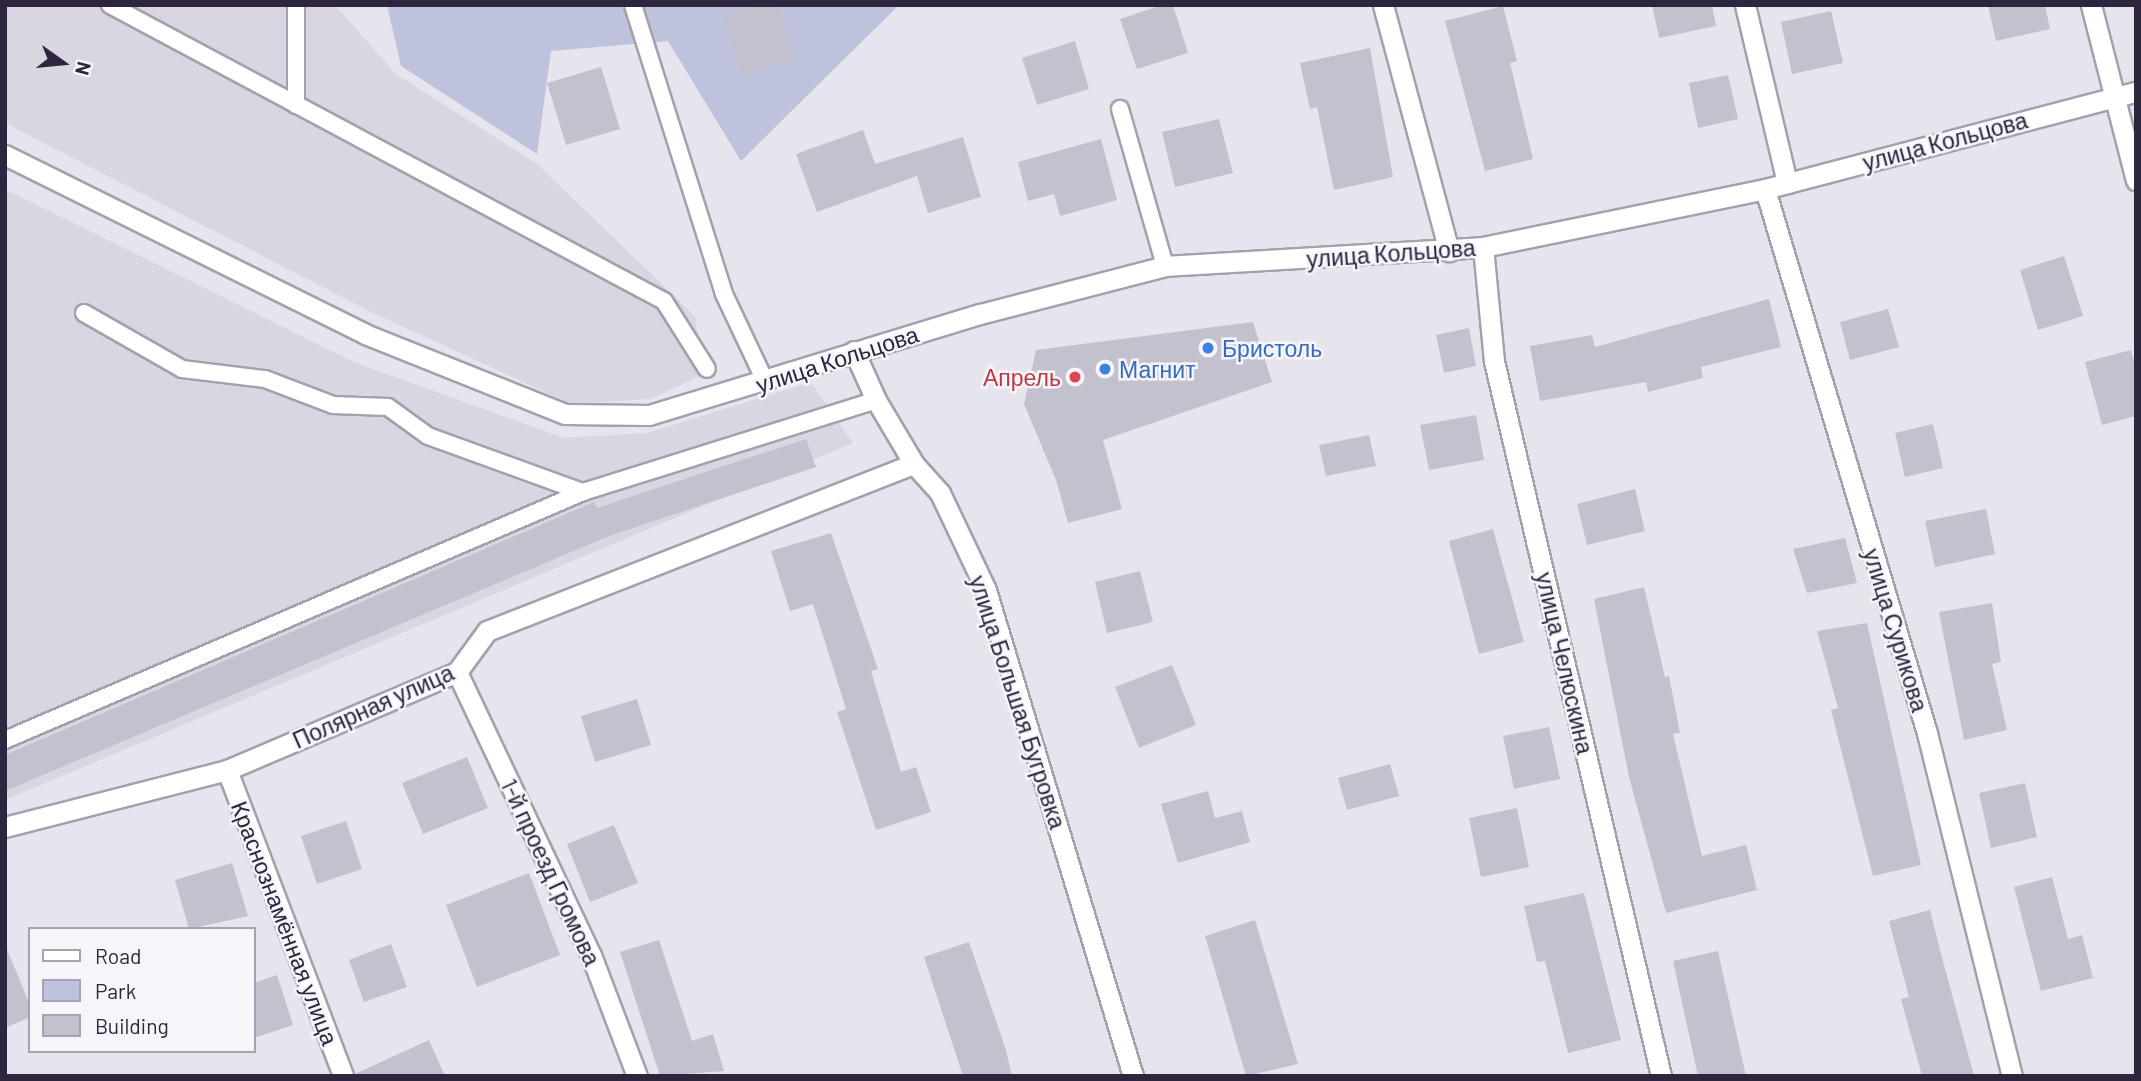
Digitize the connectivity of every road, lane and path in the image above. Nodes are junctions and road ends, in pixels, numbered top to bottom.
1 (110, 5) edge
2 (296, 5) edge
3 (633, 5) edge
4 (1383, 5) edge
5 (1745, 5) edge
6 (2091, 5) edge
7 (2136, 92) edge
8 (2114, 96) junction
9 (296, 105) junction
10 (1120, 109) dead end
11 (5, 155) edge
12 (2136, 180) edge
13 (1787, 183) junction
14 (1765, 189) junction
15 (1483, 247) junction
16 (1449, 251) junction
17 (1165, 266) junction
18 (84, 313) dead end
19 (854, 351) junction
20 (707, 369) dead end
21 (766, 383) junction
22 (876, 400) junction
23 (914, 464) junction
24 (583, 492) junction
25 (457, 673) junction
26 (5, 740) edge
27 (227, 770) junction
28 (5, 827) edge
29 (342, 1076) edge
30 (637, 1076) edge
31 (1133, 1076) edge
32 (1661, 1076) edge
33 (2012, 1076) edge

1 - 9 lane
2 - 9 lane
3 - 21 lane
4 - 16 street
5 - 13 street
6 - 8 street
7 - 8 street, улица Кольцова
8 - 12 street
8 - 13 street, улица Кольцова
9 - 20 lane
10 - 17 lane
11 - 21 street, улица Кольцова
13 - 14 street, улица Кольцова
14 - 15 street, улица Кольцова
14 - 33 street, улица Сурикова
15 - 16 street, улица Кольцова
15 - 32 street, улица Челюскина
16 - 17 street, улица Кольцова
17 - 19 street, улица Кольцова
18 - 24 lane
19 - 21 street, улица Кольцова
19 - 22 street, улица Большая Бугровка
22 - 23 street, улица Большая Бугровка
22 - 24 lane
23 - 25 street, Полярная улица
23 - 31 street, улица Большая Бугровка
24 - 26 lane
25 - 27 street, Полярная улица
25 - 30 street, 1-й проезд Громова
27 - 28 street, Полярная улица
27 - 29 street, Краснознамённая улица

